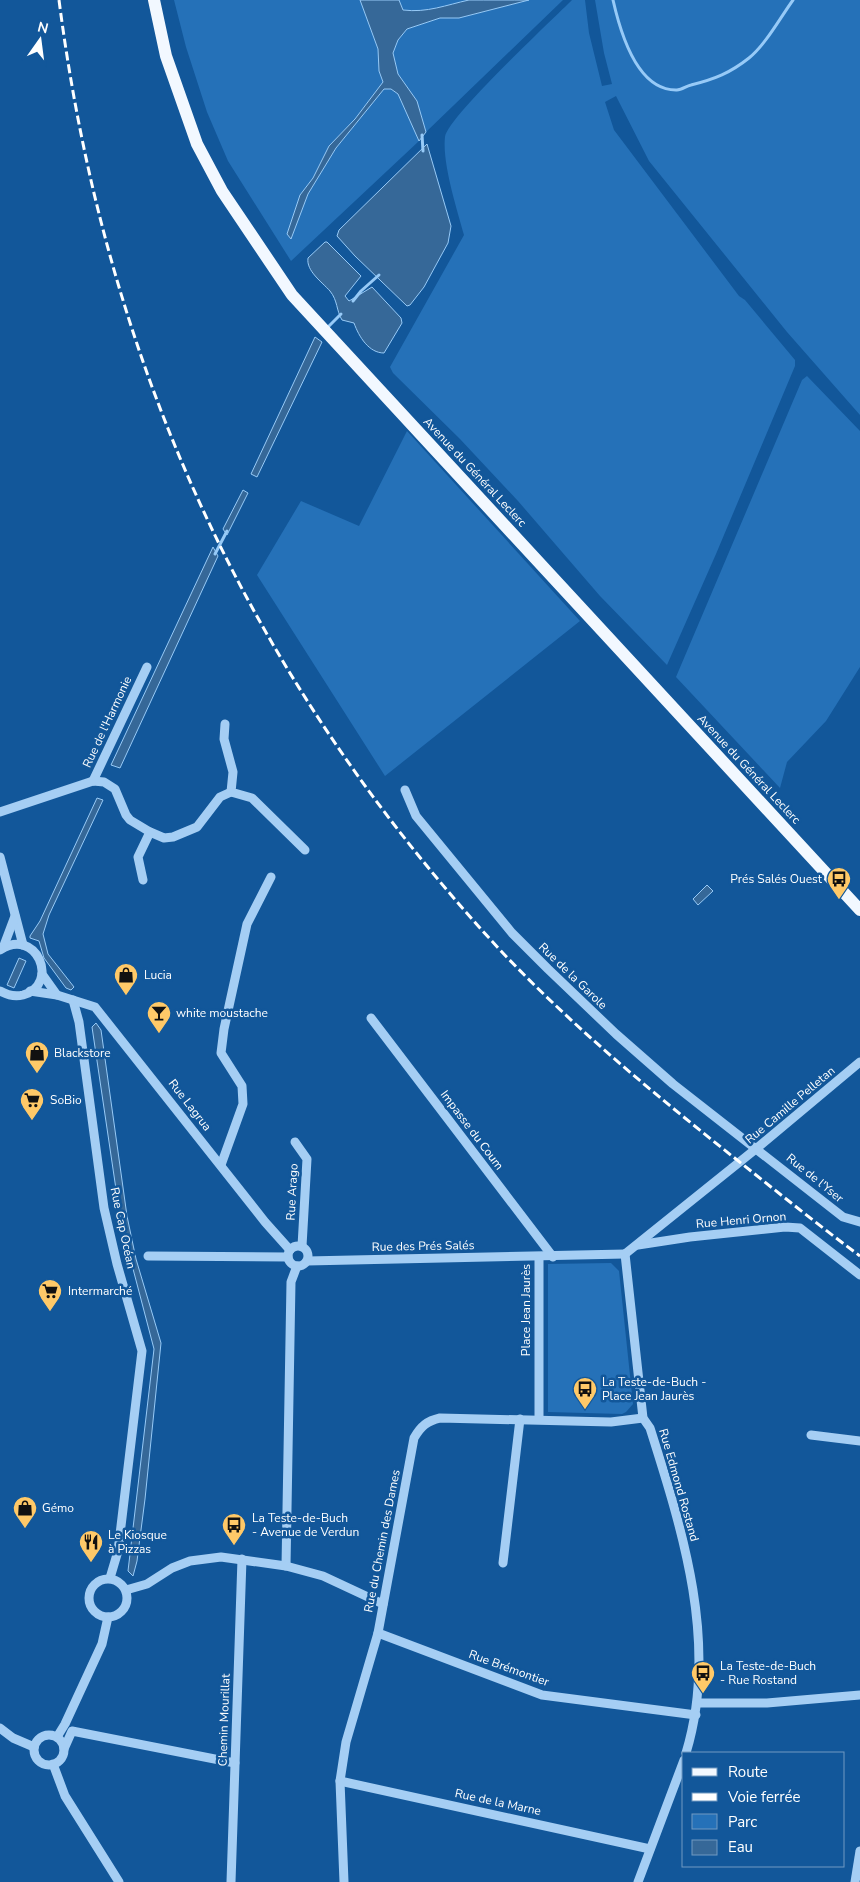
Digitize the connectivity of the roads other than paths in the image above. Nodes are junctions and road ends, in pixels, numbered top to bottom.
1 (154, 0) edge
2 (146, 667) dead end
3 (224, 724) dead end
4 (93, 781) junction
5 (405, 790) dead end
6 (232, 792) junction
7 (0, 812) edge
8 (150, 832) junction
9 (305, 850) dead end
10 (0, 857) edge
11 (271, 877) dead end
12 (143, 880) dead end
13 (860, 910) edge
14 (16, 915) junction
15 (23, 945) junction
16 (1, 949) edge
17 (42, 974) junction
18 (0, 991) edge
19 (30, 991) junction
20 (58, 995) junction
21 (74, 1000) junction
22 (371, 1018) dead end
23 (860, 1062) edge
24 (296, 1142) dead end
25 (757, 1148) junction
26 (221, 1165) junction
27 (860, 1222) edge
28 (637, 1245) junction
29 (302, 1246) junction
30 (289, 1254) junction
31 (625, 1254) junction
32 (148, 1256) dead end
33 (553, 1256) junction
34 (539, 1257) junction
35 (307, 1261) junction
36 (297, 1266) junction
37 (860, 1276) edge
38 (643, 1418) junction
39 (520, 1419) junction
40 (539, 1419) junction
41 (811, 1435) dead end
42 (860, 1441) edge
43 (242, 1559) junction
44 (503, 1563) dead end
45 (286, 1566) junction
46 (110, 1578) junction
47 (126, 1590) junction
48 (383, 1604) junction
49 (108, 1617) junction
50 (378, 1633) junction
51 (860, 1695) edge
52 (696, 1703) junction
53 (696, 1715) junction
54 (0, 1728) edge
55 (57, 1737) junction
56 (34, 1747) junction
57 (64, 1750) junction
58 (686, 1752) edge
59 (235, 1763) junction
60 (53, 1764) junction
61 (682, 1765) edge
62 (340, 1781) junction
63 (650, 1848) junction
64 (860, 1852) edge
65 (119, 1882) edge
66 (231, 1882) edge
67 (344, 1882) edge
68 (638, 1882) edge
69 (855, 1882) edge

1 - 13 main road, Avenue du Général Leclerc
2 - 4 street, Rue de l'Harmonie
3 - 6 street
4 - 7 street, Rue de l'Harmonie
4 - 8 street
5 - 25 street, Rue de la Garole
6 - 8 street
6 - 9 street
8 - 12 street
10 - 14 street
11 - 26 street
14 - 15 street
14 - 16 street
15 - 16 street
15 - 17 street
17 - 19 street
17 - 20 street
18 - 19 street, Rue Lagrua
19 - 20 street, Rue Lagrua
20 - 21 street, Rue Lagrua
21 - 26 street, Rue Lagrua
21 - 46 street, Rue Cap Océan
22 - 33 street, Impasse du Coum
23 - 25 street, Rue Camille Pelletan
24 - 29 street, Rue Arago
25 - 27 street, Rue de l'Yser
25 - 28 street, Rue Camille Pelletan
26 - 30 street, Rue Lagrua
28 - 31 street
28 - 37 street, Rue Henri Ornon
29 - 30 street
29 - 35 street
30 - 32 street
30 - 36 street
31 - 33 street, Place Jean Jaurès
31 - 38 street, Rue Edmond Rostand
33 - 34 street, Place Jean Jaurès
34 - 35 street, Rue des Prés Salés
34 - 40 street, Place Jean Jaurès
35 - 36 street
36 - 45 street
38 - 40 street, Rue du Chemin des Dames
38 - 52 street, Rue Edmond Rostand
39 - 40 street, Rue du Chemin des Dames
39 - 44 street
39 - 48 street, Rue du Chemin des Dames
41 - 42 street
43 - 45 street
43 - 47 street
43 - 59 street, Chemin Mourillat
45 - 48 street
46 - 47 street
46 - 49 street
47 - 49 street
48 - 50 street, Rue du Chemin des Dames
49 - 55 street
50 - 53 street, Rue Brémontier
50 - 62 street, Rue du Chemin des Dames
51 - 52 street
52 - 53 street, Rue Edmond Rostand
53 - 58 street, Rue Edmond Rostand
54 - 56 street
55 - 56 street
55 - 57 street
56 - 60 street
57 - 59 street
57 - 60 street
59 - 66 street, Chemin Mourillat
60 - 65 street
61 - 63 street
62 - 63 street, Rue de la Marne
62 - 67 street, Rue du Chemin des Dames
63 - 68 street
64 - 69 street

